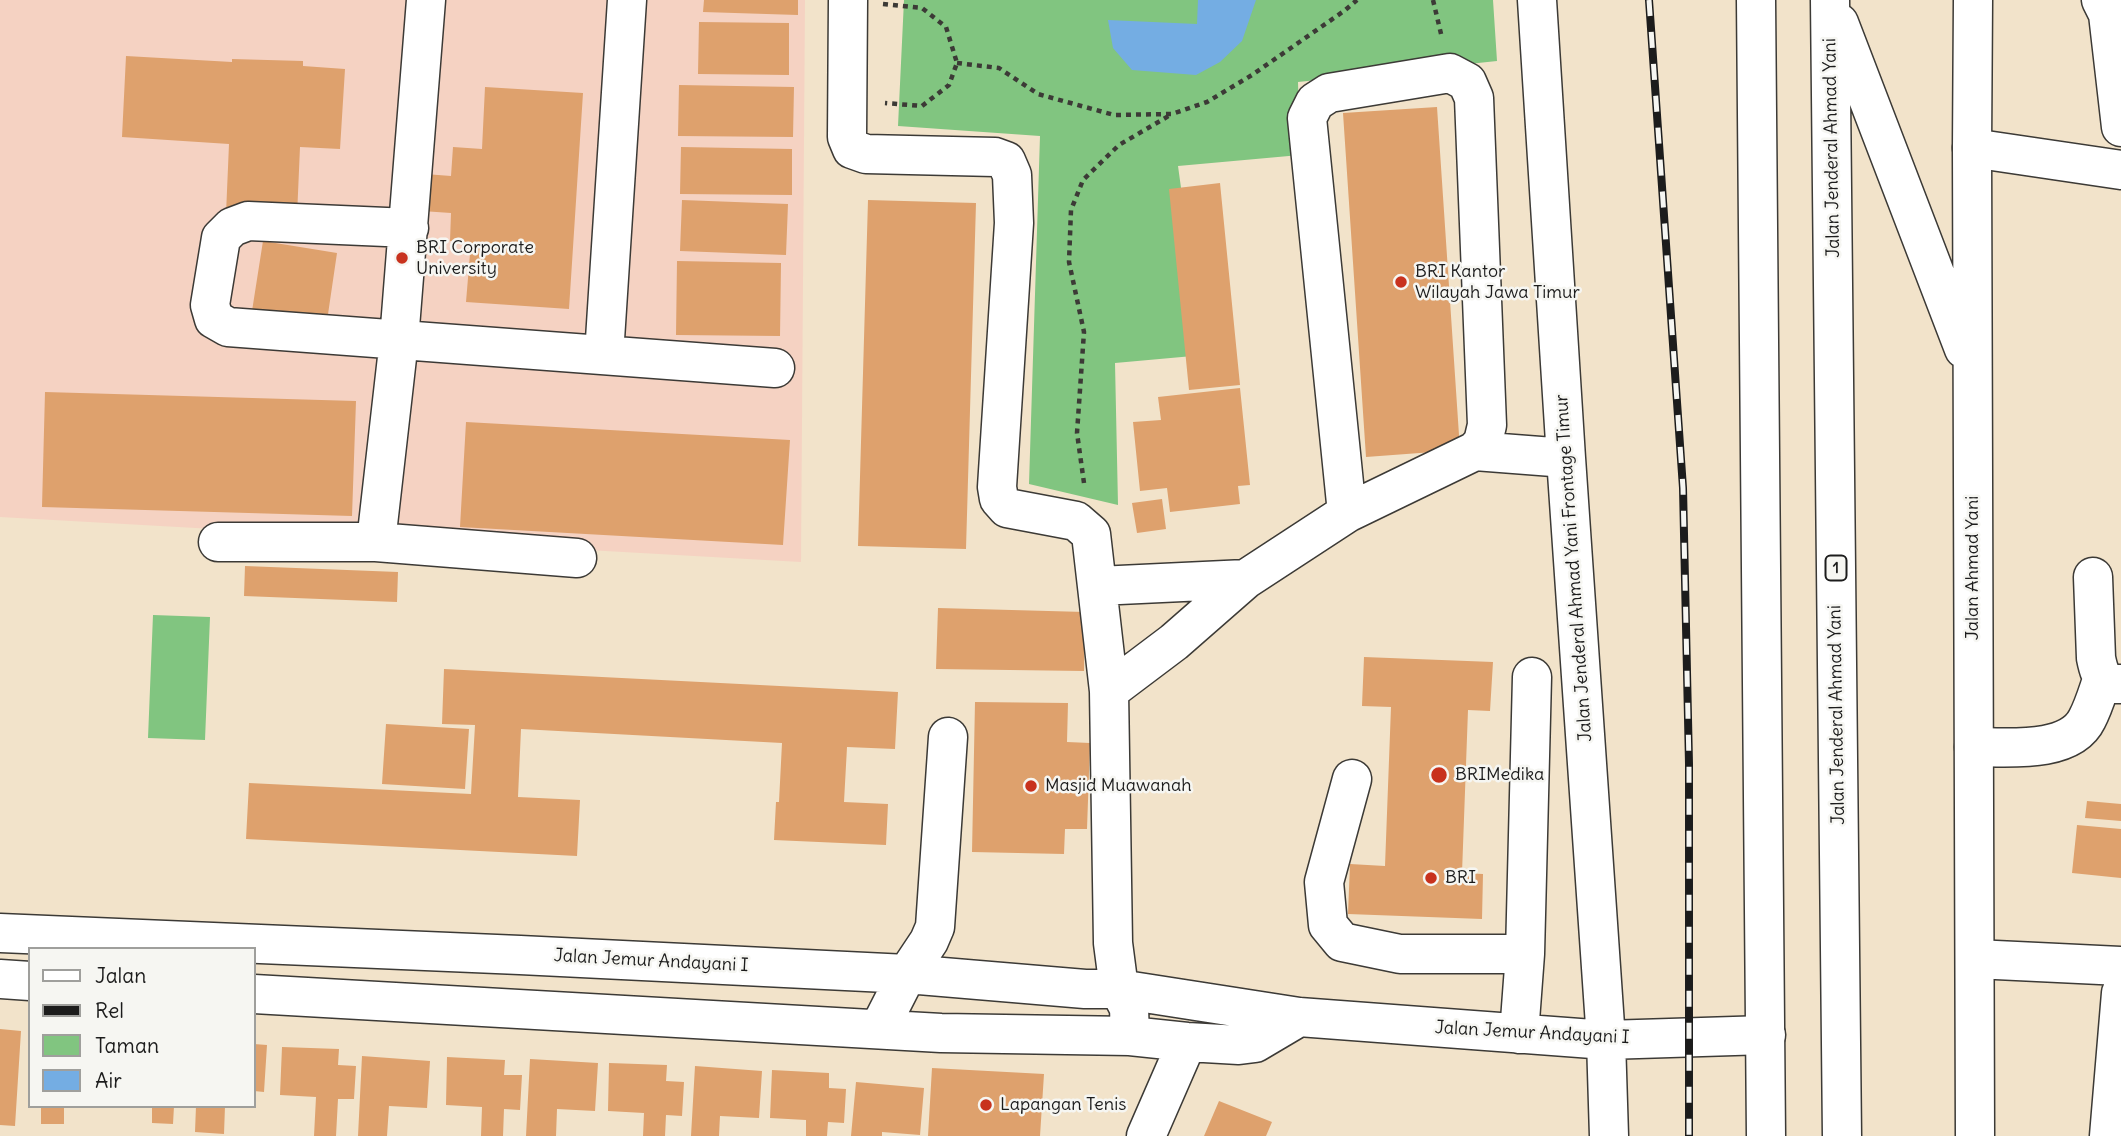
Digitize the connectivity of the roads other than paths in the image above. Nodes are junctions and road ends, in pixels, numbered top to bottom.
1 (426, 0) edge
2 (627, 0) edge
3 (1537, 0) edge
4 (1756, 0) edge
5 (1973, 0) edge
6 (2101, 0) edge
7 (848, 1) edge
8 (1830, 1) edge
9 (2121, 127) edge
10 (1972, 148) junction
11 (2121, 170) edge
12 (409, 228) junction
13 (399, 340) junction
14 (604, 355) junction
15 (775, 368) dead end
16 (1973, 371) junction
17 (1475, 451) junction
18 (1566, 458) junction
19 (1347, 513) junction
20 (218, 542) dead end
21 (376, 542) junction
22 (577, 558) dead end
23 (2093, 577) dead end
24 (1246, 579) junction
25 (1098, 586) junction
26 (1532, 677) dead end
27 (2112, 680) edge
28 (1109, 691) junction
29 (948, 737) dead end
30 (1974, 747) junction
31 (1352, 779) dead end
32 (0, 933) edge
33 (1525, 954) junction
34 (1975, 959) junction
35 (2121, 966) edge
36 (907, 974) junction
37 (0, 979) edge
38 (28, 981) edge
39 (1119, 989) junction
40 (2121, 993) edge
41 (256, 994) edge
42 (1299, 1017) junction
43 (879, 1029) junction
44 (1519, 1034) junction
45 (1766, 1035) junction
46 (1130, 1036) junction
47 (1606, 1040) junction
48 (1187, 1042) junction
49 (1146, 1136) edge
50 (1609, 1136) edge
51 (1766, 1136) edge
52 (1842, 1136) edge
53 (1975, 1136) edge
54 (2109, 1136) edge

1 - 12 main road
2 - 14 main road
3 - 18 main road, Jalan Jenderal Ahmad Yani Frontage Timur
4 - 45 main road
5 - 10 main road, Jalan Ahmad Yani
6 - 9 main road
7 - 25 main road
8 - 16 main road
8 - 52 main road, Jalan Jenderal Ahmad Yani / 1
10 - 11 main road
10 - 16 main road, Jalan Ahmad Yani
12 - 13 main road
12 - 13 main road
13 - 14 main road
13 - 21 main road
14 - 15 main road
16 - 30 main road, Jalan Ahmad Yani
17 - 18 main road
17 - 19 main road
17 - 19 main road
18 - 47 main road, Jalan Jenderal Ahmad Yani Frontage Timur
19 - 24 main road
20 - 21 main road
21 - 22 main road
23 - 27 main road
24 - 25 main road
24 - 28 main road
25 - 28 main road
26 - 33 main road
27 - 30 main road
28 - 39 main road
29 - 36 main road
30 - 34 main road, Jalan Ahmad Yani
31 - 33 main road
32 - 36 main road, Jalan Jemur Andayani I
33 - 44 main road
34 - 35 main road
34 - 53 main road, Jalan Ahmad Yani
36 - 39 main road, Jalan Jemur Andayani I
36 - 43 main road
37 - 38 main road
39 - 42 main road, Jalan Jemur Andayani I
39 - 46 main road
40 - 54 main road
41 - 43 main road
42 - 44 main road, Jalan Jemur Andayani I
42 - 48 main road
43 - 46 main road
44 - 47 main road, Jalan Jemur Andayani I
45 - 47 main road, Jalan Jemur Andayani I
45 - 51 main road
46 - 48 main road
47 - 50 main road, Jalan Jenderal Ahmad Yani Frontage Timur
48 - 49 main road

